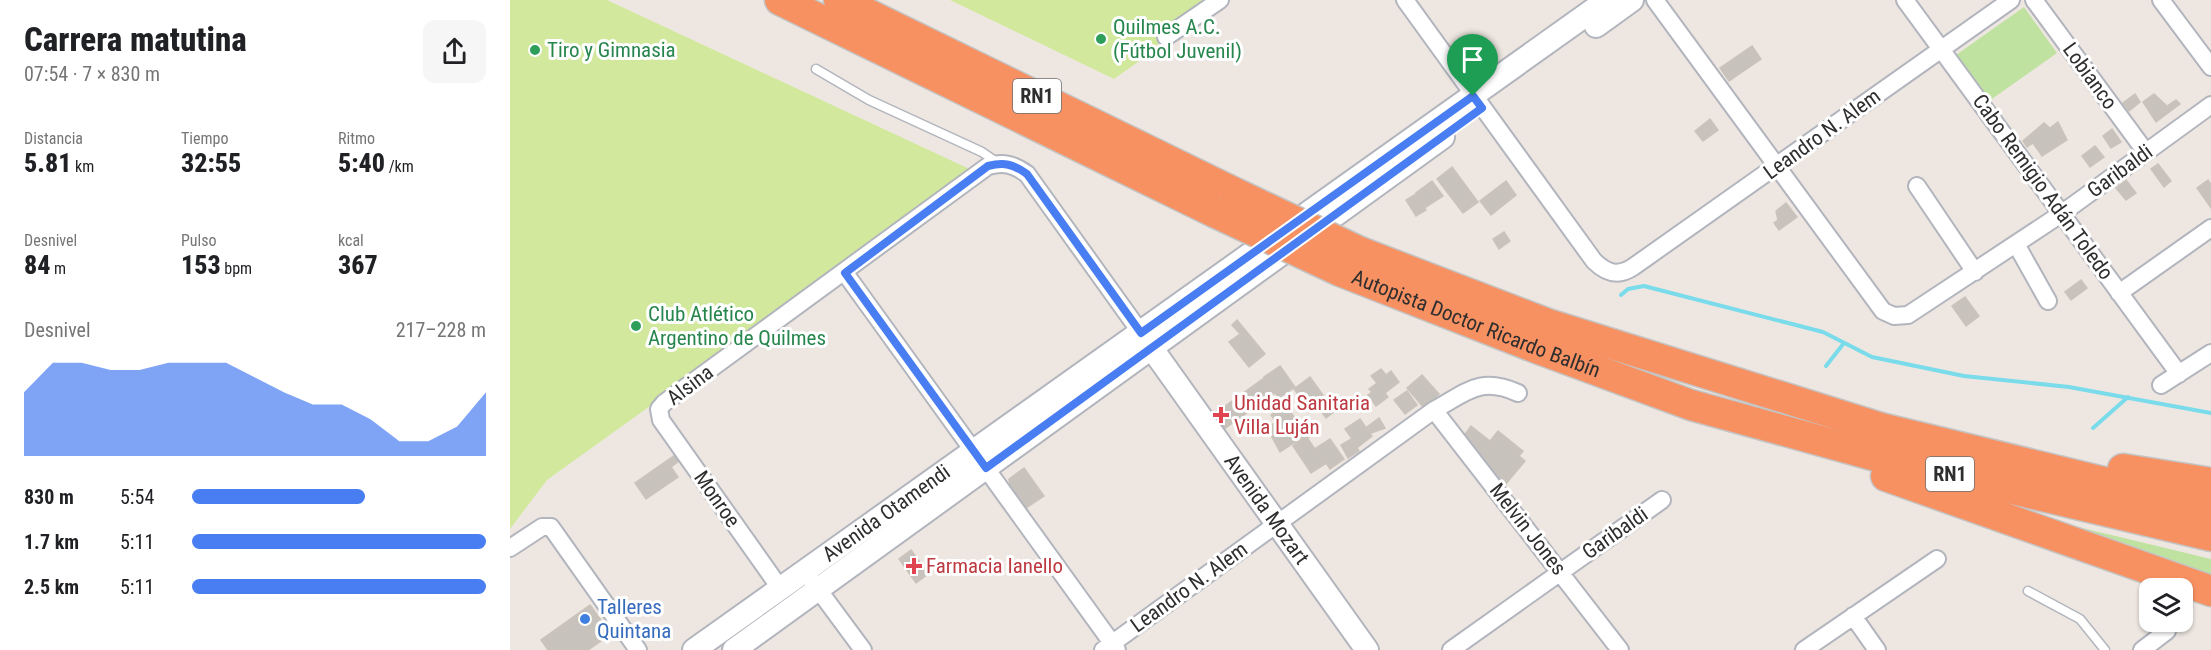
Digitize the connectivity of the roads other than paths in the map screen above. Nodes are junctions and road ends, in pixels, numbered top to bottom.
1 (780, 0) edge
2 (839, 0) edge
3 (1220, 0) edge
4 (1405, 0) edge
5 (1607, 0) edge
6 (1632, 0) edge
7 (1655, 0) edge
8 (1905, 0) edge
9 (2011, 0) edge
10 (2034, 0) edge
11 (2162, 0) edge
12 (1166, 37) dead end
13 (1940, 49) junction
14 (2211, 67) edge
15 (816, 69) dead end
16 (1478, 102) junction
17 (2211, 105) edge
18 (2145, 152) junction
19 (998, 163) junction
20 (1776, 167) junction
21 (1917, 186) dead end
22 (1225, 202) junction
23 (2061, 214) junction
24 (2211, 228) edge
25 (2016, 244) junction
26 (1350, 262) junction
27 (1976, 272) junction
28 (845, 273) junction
29 (2119, 293) junction
30 (2048, 301) dead end
31 (1146, 340) junction
32 (2211, 353) edge
33 (2179, 374) junction
34 (2161, 385) dead end
35 (1518, 393) dead end
36 (1691, 405) junction
37 (659, 409) joint
38 (1434, 410) junction
39 (1881, 428) junction
40 (980, 460) junction
41 (2211, 483) edge
42 (1662, 501) dead end
43 (2211, 508) edge
44 (1276, 524) junction
45 (2211, 536) edge
46 (510, 549) edge
47 (1937, 559) dead end
48 (805, 571) junction
49 (1561, 571) junction
50 (780, 588) junction
51 (819, 590) junction
52 (2028, 591) dead end
53 (2211, 591) edge
54 (1854, 616) junction
55 (2167, 632) dead end
56 (1110, 648) edge
57 (638, 650) edge
58 (694, 650) edge
59 (734, 650) edge
60 (863, 650) edge
61 (1367, 650) edge
62 (1451, 650) edge
63 (1620, 650) edge
64 (1804, 650) edge
65 (1877, 650) edge
66 (2105, 650) edge
67 (2142, 650) edge

1 - 22 highway, Autopista Doctor Ricardo Balbín / RN1
2 - 22 highway, Autopista Doctor Ricardo Balbín / RN1
3 - 12 street
4 - 16 street
5 - 16 main road, Avenida Otamendi
6 - 16 main road, Avenida Otamendi
7 - 20 street
8 - 13 street, Cabo Remigio Adán Toledo
9 - 13 street, Leandro N. Alem
10 - 18 street, Lobianco
11 - 14 street
13 - 20 street, Leandro N. Alem
13 - 23 street, Cabo Remigio Adán Toledo
15 - 19 lane
16 - 20 street, Leandro N. Alem
16 - 31 main road, Avenida Otamendi
17 - 18 street, Garibaldi
18 - 23 street, Garibaldi
19 - 28 street, Alsina
19 - 31 street, Avenida Mozart
20 - 27 street, Garibaldi
21 - 27 street
22 - 26 highway, Autopista Doctor Ricardo Balbín / RN1, bridge
23 - 25 street, Garibaldi
23 - 29 street, Cabo Remigio Adán Toledo
24 - 29 street
25 - 27 street, Garibaldi
25 - 30 street
26 - 36 highway, Autopista Doctor Ricardo Balbín / RN1
26 - 39 highway, Autopista Doctor Ricardo Balbín / RN1
28 - 37 street, Alsina
28 - 40 street
29 - 33 street, Cabo Remigio Adán Toledo
31 - 40 main road, Avenida Otamendi
31 - 44 main road, Avenida Mozart
32 - 33 street
33 - 34 street
35 - 38 street, Leandro N. Alem
36 - 45 highway, Autopista Doctor Ricardo Balbín / RN1
36 - 53 highway
37 - 50 street, Monroe
38 - 44 street, Leandro N. Alem
38 - 49 street, Melvin Jones
39 - 41 highway
39 - 43 highway, Autopista Doctor Ricardo Balbín / RN1
40 - 48 main road, Avenida Otamendi
40 - 51 main road, Avenida Otamendi
40 - 56 street
42 - 49 street, Garibaldi
44 - 56 street, Leandro N. Alem
44 - 61 main road, Avenida Mozart
46 - 57 street
47 - 54 street
48 - 50 main road, Avenida Otamendi
48 - 51 street
49 - 62 street, Garibaldi
49 - 63 street, Melvin Jones
50 - 58 main road, Avenida Otamendi
51 - 59 main road, Avenida Otamendi
51 - 60 street
52 - 66 lane
54 - 64 street
54 - 65 street
55 - 67 street

